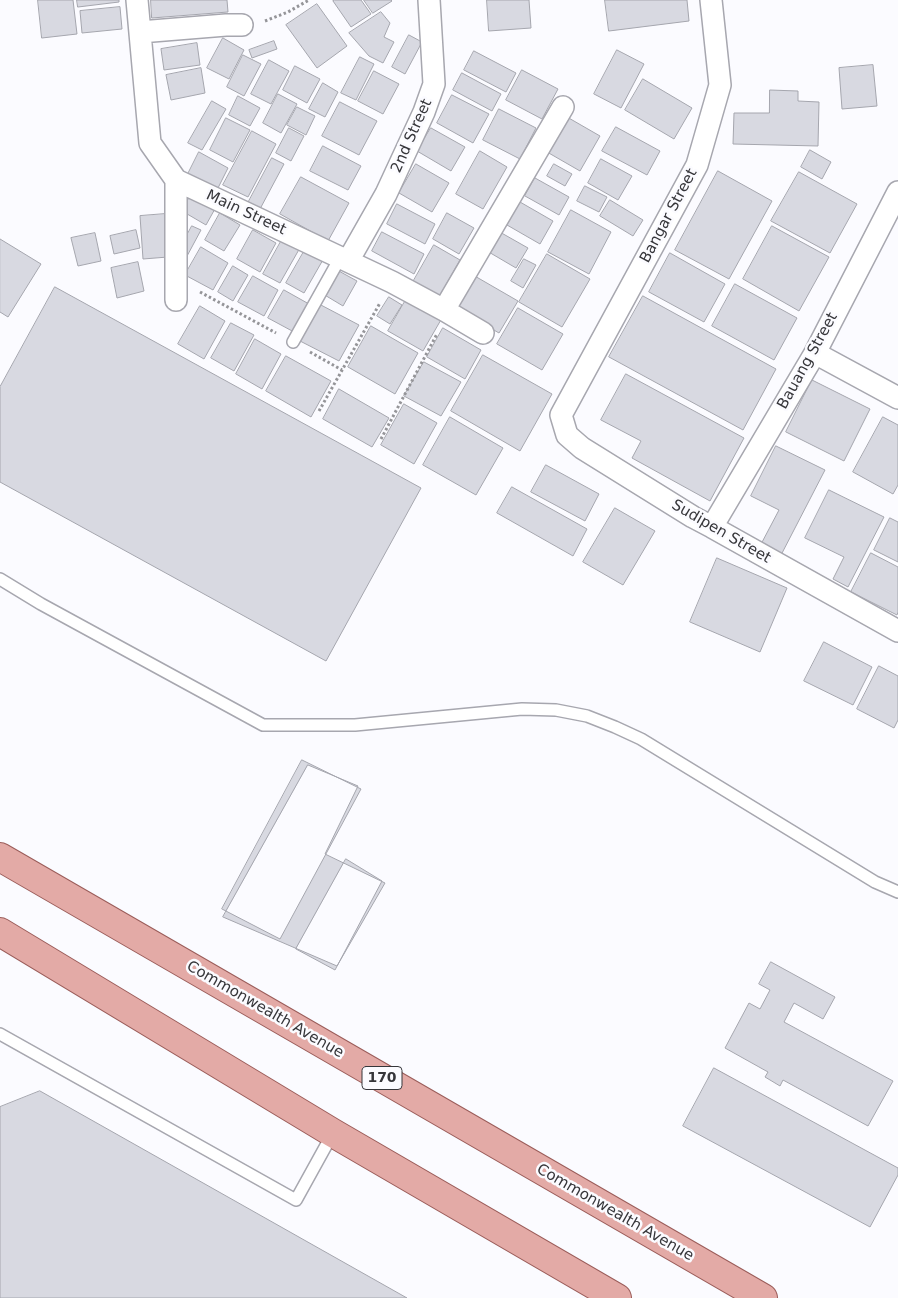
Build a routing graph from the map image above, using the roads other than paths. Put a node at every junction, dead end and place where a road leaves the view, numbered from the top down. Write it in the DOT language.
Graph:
graph roads {
  1 [pos="137,0"];
  2 [pos="429,0"];
  3 [pos="711,0"];
  4 [pos="242,25"];
  5 [pos="140,32"];
  6 [pos="563,107"];
  7 [pos="176,180"];
  8 [pos="898,192"];
  9 [pos="344,260"];
  10 [pos="176,290"];
  11 [pos="446,312"];
  12 [pos="483,334"];
  13 [pos="292,342"];
  14 [pos="815,353"];
  15 [pos="898,398"];
  16 [pos="562,415"];
  17 [pos="712,527"];
  18 [pos="0,580"];
  19 [pos="898,631"];
  20 [pos="0,857"];
  21 [pos="898,892"];
  22 [pos="0,932"];
  23 [pos="0,1034"];
  24 [pos="333,1133"];
  25 [pos="617,1298"];
  26 [pos="763,1298"];
  1 -- 5 [label="street, Main Street"];
  2 -- 9 [label="street, 2nd Street"];
  3 -- 16 [label="street, Bangar Street"];
  4 -- 5 [label="street"];
  5 -- 7 [label="street, Main Street"];
  6 -- 11 [label="street"];
  7 -- 9 [label="street, Main Street"];
  7 -- 10 [label="street"];
  8 -- 14 [label="street, Bauang Street"];
  9 -- 11 [label="street, Main Street"];
  9 -- 13 [label="lane"];
  11 -- 12 [label="street, Main Street"];
  14 -- 15 [label="street"];
  14 -- 17 [label="street, Bauang Street"];
  16 -- 17 [label="street, Sudipen Street"];
  17 -- 19 [label="street, Sudipen Street"];
  18 -- 21 [label="lane"];
  20 -- 26 [label="main road, Commonwealth Avenue / 170"];
  22 -- 24 [label="main road"];
  23 -- 24 [label="lane"];
  24 -- 25 [label="main road"];
}
